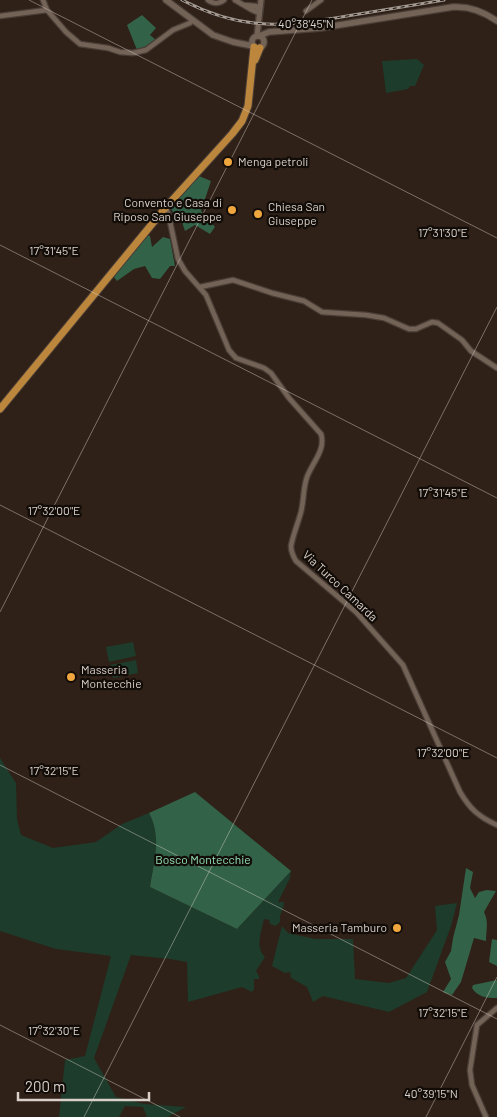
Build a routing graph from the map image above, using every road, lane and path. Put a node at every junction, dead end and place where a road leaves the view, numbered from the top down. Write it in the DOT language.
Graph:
graph roads {
  1 [pos="43,0"];
  2 [pos="166,0"];
  3 [pos="208,0"];
  4 [pos="224,0"];
  5 [pos="235,0"];
  6 [pos="255,0"];
  7 [pos="261,0"];
  8 [pos="321,0"];
  9 [pos="245,5"];
  10 [pos="47,10"];
  11 [pos="306,11"];
  12 [pos="259,13"];
  13 [pos="0,16"];
  14 [pos="192,20"];
  15 [pos="497,20"];
  16 [pos="280,32"];
  17 [pos="257,41"];
  18 [pos="166,208"];
  19 [pos="200,287"];
  20 [pos="497,368"];
  21 [pos="0,409"];
  22 [pos="497,825"];
  23 [pos="497,1008"];
  24 [pos="486,1117"];
  1 -- 10 [label="street"];
  2 -- 14 [label="main road"];
  3 -- 4 [label="street"];
  5 -- 9 [label="street"];
  6 -- 9 [label="street"];
  7 -- 12 [label="street"];
  8 -- 11 [label="street"];
  9 -- 12 [label="street"];
  10 -- 13 [label="street"];
  10 -- 14 [label="street"];
  12 -- 17 [label="street"];
  14 -- 17 [label="main road"];
  15 -- 16 [label="main road"];
  16 -- 17 [label="main road"];
  16 -- 17 [label="main road"];
  17 -- 18 [label="main road"];
  18 -- 19 [label="street, Via Turco Camarda"];
  18 -- 21 [label="main road"];
  19 -- 20 [label="street"];
  19 -- 22 [label="street, Via Turco Camarda"];
  23 -- 24 [label="street"];
}
